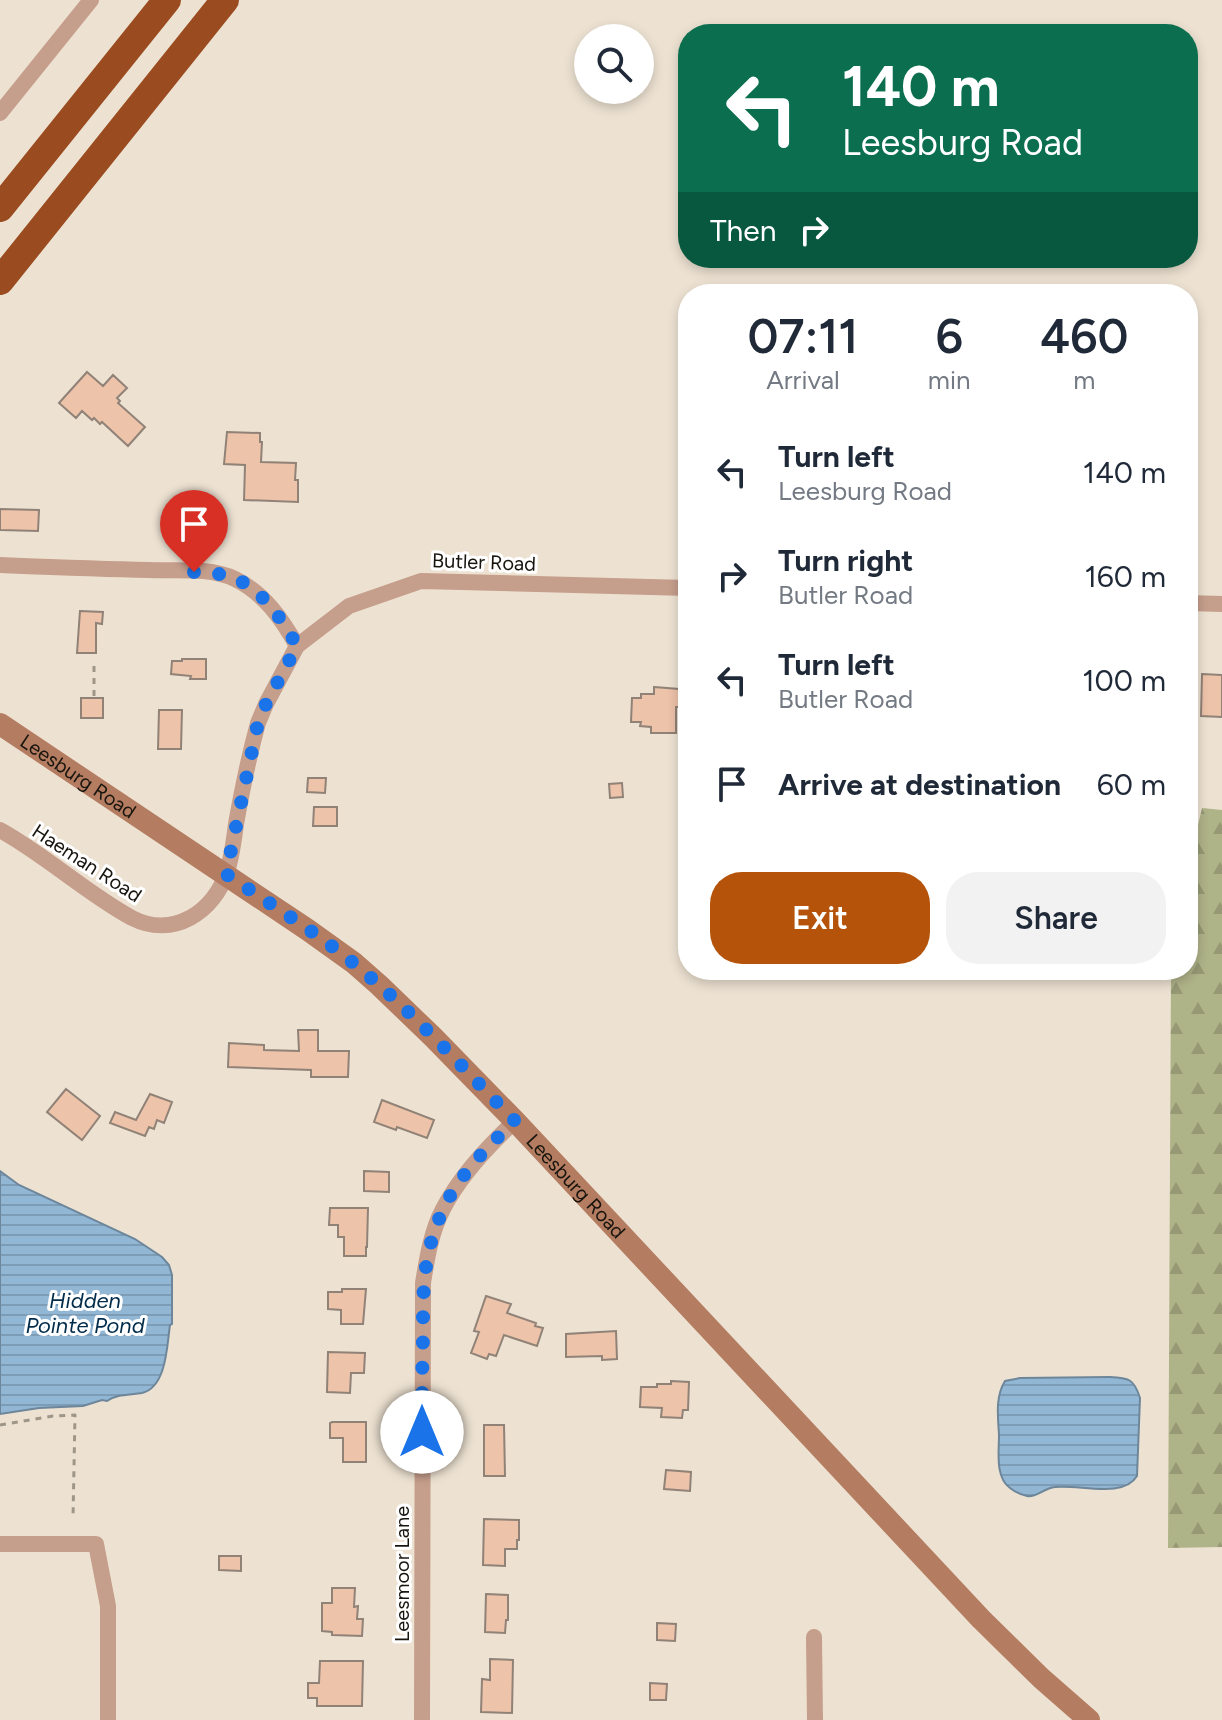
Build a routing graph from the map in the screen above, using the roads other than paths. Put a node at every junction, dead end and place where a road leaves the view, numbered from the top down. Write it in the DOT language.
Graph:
graph roads {
  1 [pos="91,0"];
  2 [pos="167,0"];
  3 [pos="225,0"];
  4 [pos="0,113"];
  5 [pos="0,208"];
  6 [pos="0,281"];
  7 [pos="0,565"];
  8 [pos="678,588"];
  9 [pos="1198,603"];
  10 [pos="1222,604"];
  11 [pos="297,646"];
  12 [pos="0,724"];
  13 [pos="0,830"];
  14 [pos="226,874"];
  15 [pos="515,1121"];
  16 [pos="0,1544"];
  17 [pos="814,1637"];
  18 [pos="108,1720"];
  19 [pos="422,1720"];
  20 [pos="815,1720"];
  21 [pos="1089,1720"];
  1 -- 4 [label="street"];
  2 -- 5 [label="highway"];
  3 -- 6 [label="highway"];
  7 -- 11 [label="street"];
  8 -- 11 [label="street, Butler Road"];
  9 -- 10 [label="street"];
  11 -- 14 [label="street, Butler Road"];
  12 -- 14 [label="main road, Leesburg Road"];
  13 -- 14 [label="street, Haeman Road"];
  14 -- 15 [label="main road, Leesburg Road"];
  15 -- 19 [label="street, Leesmoor Lane"];
  15 -- 21 [label="main road, Leesburg Road"];
  16 -- 18 [label="street"];
  17 -- 20 [label="street"];
}
